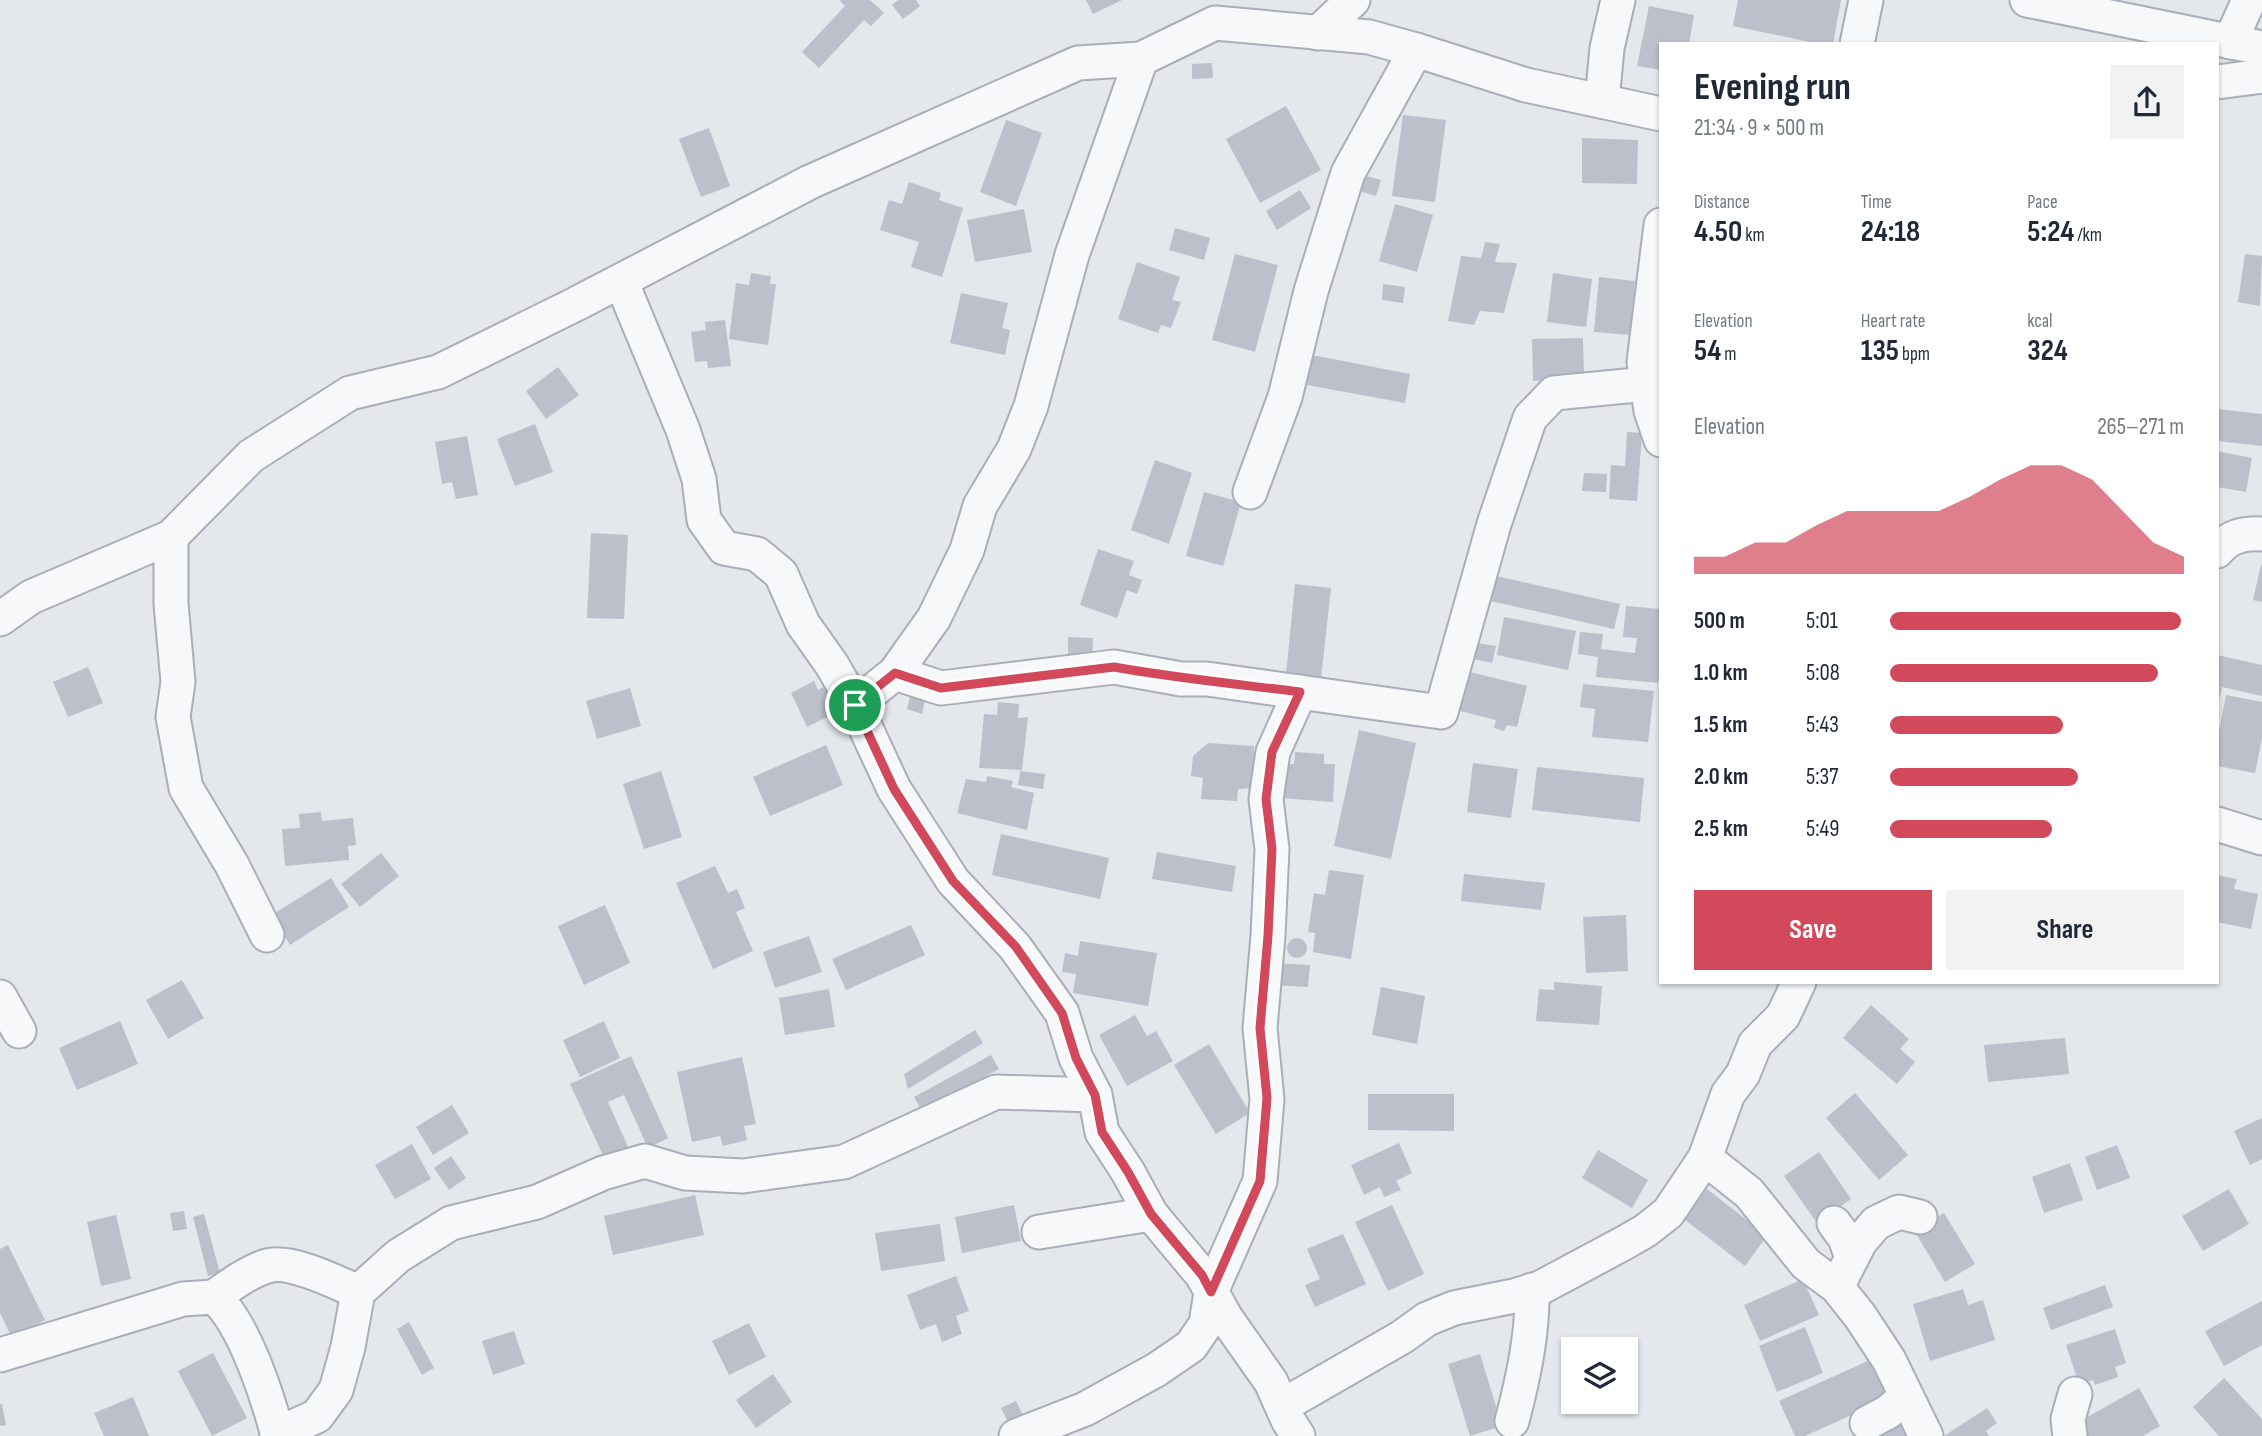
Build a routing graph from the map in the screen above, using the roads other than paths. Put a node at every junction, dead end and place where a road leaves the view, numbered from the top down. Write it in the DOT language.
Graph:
graph roads {
  1 [pos="1353,0"];
  2 [pos="1618,0"];
  3 [pos="1866,0"];
  4 [pos="2027,0"];
  5 [pos="2249,0"];
  6 [pos="1318,33"];
  7 [pos="2230,41"];
  8 [pos="1857,42"];
  9 [pos="2262,48"];
  10 [pos="1416,50"];
  11 [pos="1141,59"];
  12 [pos="2262,76"];
  13 [pos="2219,82"];
  14 [pos="1602,101"];
  15 [pos="1659,114"];
  16 [pos="1659,241"];
  17 [pos="621,281"];
  18 [pos="1647,384"];
  19 [pos="1659,433"];
  20 [pos="1250,492"];
  21 [pos="2262,534"];
  22 [pos="171,537"];
  23 [pos="2219,548"];
  24 [pos="0,620"];
  25 [pos="895,673"];
  26 [pos="1300,692"];
  27 [pos="855,705"];
  28 [pos="2219,825"];
  29 [pos="2262,838"];
  30 [pos="267,935"];
  31 [pos="1798,984"];
  32 [pos="0,997"];
  33 [pos="19,1031"];
  34 [pos="1095,1095"];
  35 [pos="1705,1158"];
  36 [pos="1151,1214"];
  37 [pos="1920,1217"];
  38 [pos="1834,1223"];
  39 [pos="1039,1232"];
  40 [pos="1852,1258"];
  41 [pos="1837,1287"];
  42 [pos="1532,1290"];
  43 [pos="358,1292"];
  44 [pos="1211,1292"];
  45 [pos="214,1297"];
  46 [pos="0,1355"];
  47 [pos="2075,1395"];
  48 [pos="1905,1397"];
  49 [pos="1282,1406"];
  50 [pos="1512,1421"];
  51 [pos="1867,1423"];
  52 [pos="278,1435"];
  53 [pos="1016,1436"];
  54 [pos="1298,1436"];
  55 [pos="1926,1436"];
  56 [pos="2070,1436"];
  1 -- 6 [label="street"];
  2 -- 14 [label="street"];
  3 -- 8 [label="street"];
  4 -- 7 [label="street"];
  5 -- 7 [label="street"];
  6 -- 10 [label="street"];
  6 -- 11 [label="street"];
  7 -- 9 [label="street"];
  10 -- 14 [label="street"];
  10 -- 20 [label="street"];
  11 -- 17 [label="street"];
  11 -- 25 [label="street"];
  12 -- 13 [label="street"];
  14 -- 15 [label="street"];
  16 -- 18 [label="street"];
  17 -- 22 [label="street"];
  17 -- 27 [label="street"];
  18 -- 19 [label="street"];
  18 -- 26 [label="street"];
  21 -- 23 [label="street"];
  22 -- 24 [label="street"];
  22 -- 30 [label="street"];
  25 -- 26 [label="street"];
  25 -- 27 [label="street"];
  26 -- 44 [label="street"];
  27 -- 34 [label="street"];
  28 -- 29 [label="street"];
  31 -- 35 [label="street"];
  32 -- 33 [label="street"];
  34 -- 36 [label="street"];
  34 -- 43 [label="street"];
  35 -- 41 [label="street"];
  35 -- 42 [label="street"];
  36 -- 39 [label="street"];
  36 -- 44 [label="street"];
  37 -- 40 [label="street"];
  38 -- 40 [label="street"];
  40 -- 41 [label="street"];
  41 -- 48 [label="street"];
  42 -- 49 [label="street"];
  42 -- 50 [label="street"];
  43 -- 45 [label="street"];
  43 -- 52 [label="street"];
  44 -- 49 [label="street"];
  44 -- 53 [label="street"];
  45 -- 46 [label="street"];
  45 -- 52 [label="street"];
  47 -- 56 [label="street"];
  48 -- 51 [label="street"];
  48 -- 55 [label="street"];
  49 -- 54 [label="street"];
}
